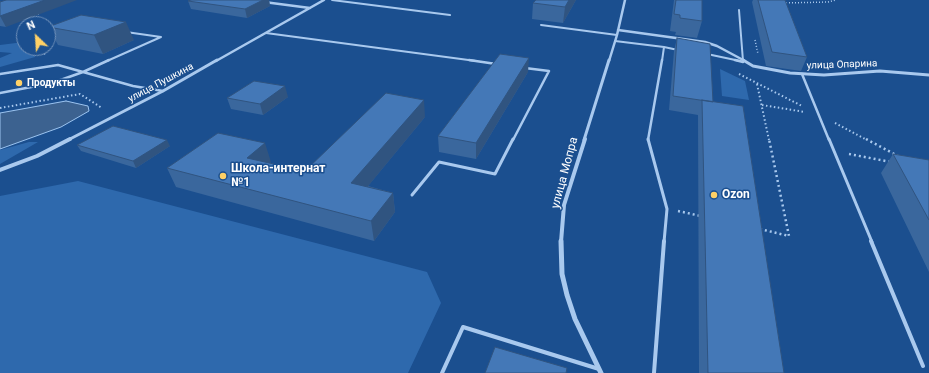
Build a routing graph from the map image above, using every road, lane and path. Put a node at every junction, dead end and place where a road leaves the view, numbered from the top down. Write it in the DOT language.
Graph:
graph roads {
  1 [pos="324,0"];
  2 [pos="332,0"];
  3 [pos="625,0"];
  4 [pos="836,0"];
  5 [pos="263,2"];
  6 [pos="779,3"];
  7 [pos="310,8"];
  8 [pos="37,9"];
  9 [pos="739,10"];
  10 [pos="450,15"];
  11 [pos="38,16"];
  12 [pos="540,25"];
  13 [pos="123,31"];
  14 [pos="617,32"];
  15 [pos="266,33"];
  16 [pos="615,41"];
  17 [pos="664,47"];
  18 [pos="679,50"];
  19 [pos="700,53"];
  20 [pos="743,62"];
  21 [pos="502,65"];
  22 [pos="753,66"];
  23 [pos="518,67"];
  24 [pos="83,72"];
  25 [pos="0,74"];
  26 [pos="802,74"];
  27 [pos="929,75"];
  28 [pos="163,92"];
  29 [pos="0,93"];
  30 [pos="762,105"];
  31 [pos="0,108"];
  32 [pos="108,111"];
  33 [pos="818,114"];
  34 [pos="833,152"];
  35 [pos="905,159"];
  36 [pos="898,163"];
  37 [pos="0,170"];
  38 [pos="412,195"];
  39 [pos="667,209"];
  40 [pos="705,217"];
  41 [pos="759,229"];
  42 [pos="923,366"];
  43 [pos="600,371"];
  44 [pos="442,373"];
  45 [pos="654,373"];
  1 -- 7 [label="street, улица Пушкина"];
  2 -- 10 [label="lane"];
  3 -- 14 [label="street, улица Мопра"];
  4 -- 6 [label="path"];
  5 -- 7 [label="street"];
  7 -- 15 [label="street, улица Пушкина"];
  8 -- 11 [label="path"];
  9 -- 20 [label="lane"];
  12 -- 14 [label="lane"];
  13 -- 24 [label="lane"];
  14 -- 16 [label="street, улица Мопра"];
  14 -- 20 [label="street, улица Опарина"];
  15 -- 21 [label="lane"];
  15 -- 28 [label="street, улица Пушкина"];
  16 -- 17 [label="lane"];
  16 -- 43 [label="street, улица Мопра"];
  17 -- 18 [label="lane"];
  17 -- 39 [label="lane"];
  19 -- 20 [label="lane"];
  20 -- 22 [label="street, улица Опарина"];
  22 -- 26 [label="street, улица Опарина"];
  22 -- 30 [label="path"];
  23 -- 38 [label="lane"];
  24 -- 25 [label="lane"];
  24 -- 28 [label="lane"];
  24 -- 29 [label="lane"];
  26 -- 27 [label="street, улица Опарина"];
  26 -- 33 [label="lane"];
  28 -- 37 [label="street, улица Пушкина"];
  30 -- 33 [label="path"];
  30 -- 41 [label="path"];
  31 -- 32 [label="path"];
  33 -- 34 [label="lane"];
  33 -- 35 [label="path"];
  34 -- 36 [label="path"];
  34 -- 42 [label="lane"];
  39 -- 40 [label="path"];
  39 -- 45 [label="lane"];
  43 -- 44 [label="lane"];
}
